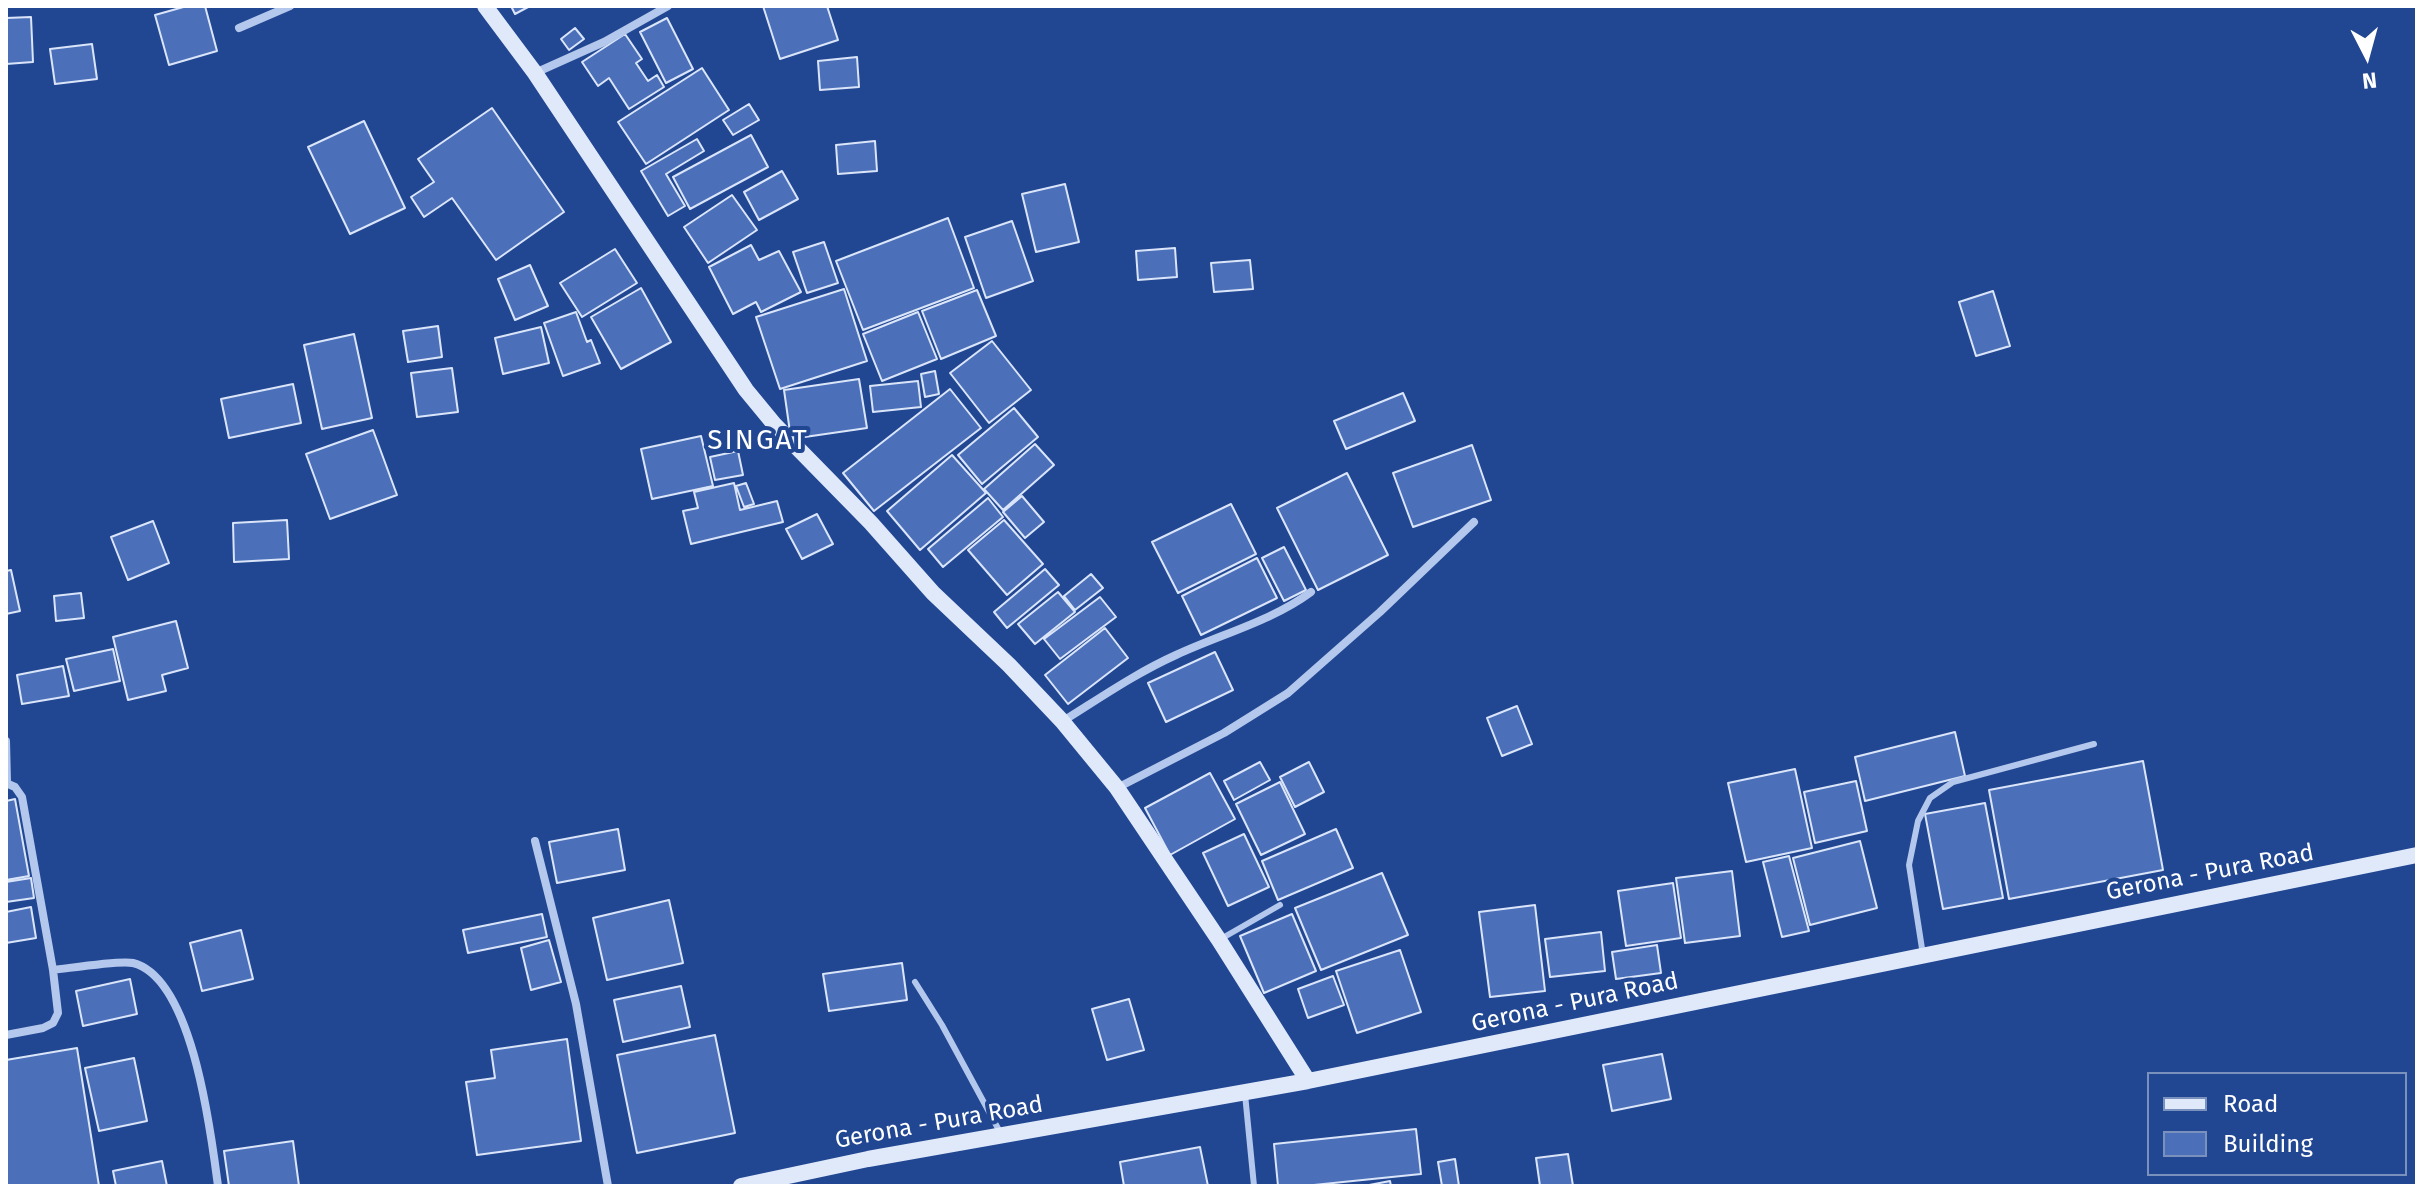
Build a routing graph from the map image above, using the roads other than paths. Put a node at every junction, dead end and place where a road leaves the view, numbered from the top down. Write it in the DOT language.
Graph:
graph roads {
  1 [pos="290,6"];
  2 [pos="485,6"];
  3 [pos="668,6"];
  4 [pos="239,28"];
  5 [pos="535,73"];
  6 [pos="1474,522"];
  7 [pos="1311,592"];
  8 [pos="1062,721"];
  9 [pos="6,741"];
  10 [pos="2094,744"];
  11 [pos="7,782"];
  12 [pos="1117,788"];
  13 [pos="535,841"];
  14 [pos="2417,855"];
  15 [pos="1280,905"];
  16 [pos="1219,940"];
  17 [pos="1923,955"];
  18 [pos="53,970"];
  19 [pos="915,982"];
  20 [pos="6,1035"];
  21 [pos="1308,1081"];
  22 [pos="1244,1093"];
  23 [pos="1003,1137"];
  24 [pos="218,1186"];
  25 [pos="608,1186"];
  26 [pos="741,1186"];
  27 [pos="1254,1186"];
  1 -- 4 [label="street"];
  2 -- 5 [label="main road"];
  3 -- 5 [label="street"];
  5 -- 8 [label="main road"];
  6 -- 12 [label="street"];
  7 -- 8 [label="street"];
  8 -- 12 [label="main road"];
  9 -- 11 [label="street"];
  10 -- 17 [label="lane"];
  11 -- 18 [label="street"];
  12 -- 16 [label="main road"];
  13 -- 25 [label="street"];
  14 -- 17 [label="main road, Gerona - Pura Road"];
  15 -- 16 [label="lane"];
  16 -- 21 [label="main road"];
  17 -- 21 [label="main road, Gerona - Pura Road"];
  18 -- 20 [label="street"];
  18 -- 24 [label="street"];
  19 -- 23 [label="lane"];
  21 -- 22 [label="main road, Gerona - Pura Road"];
  22 -- 23 [label="main road, Gerona - Pura Road"];
  22 -- 27 [label="lane"];
  23 -- 26 [label="main road, Gerona - Pura Road"];
}
